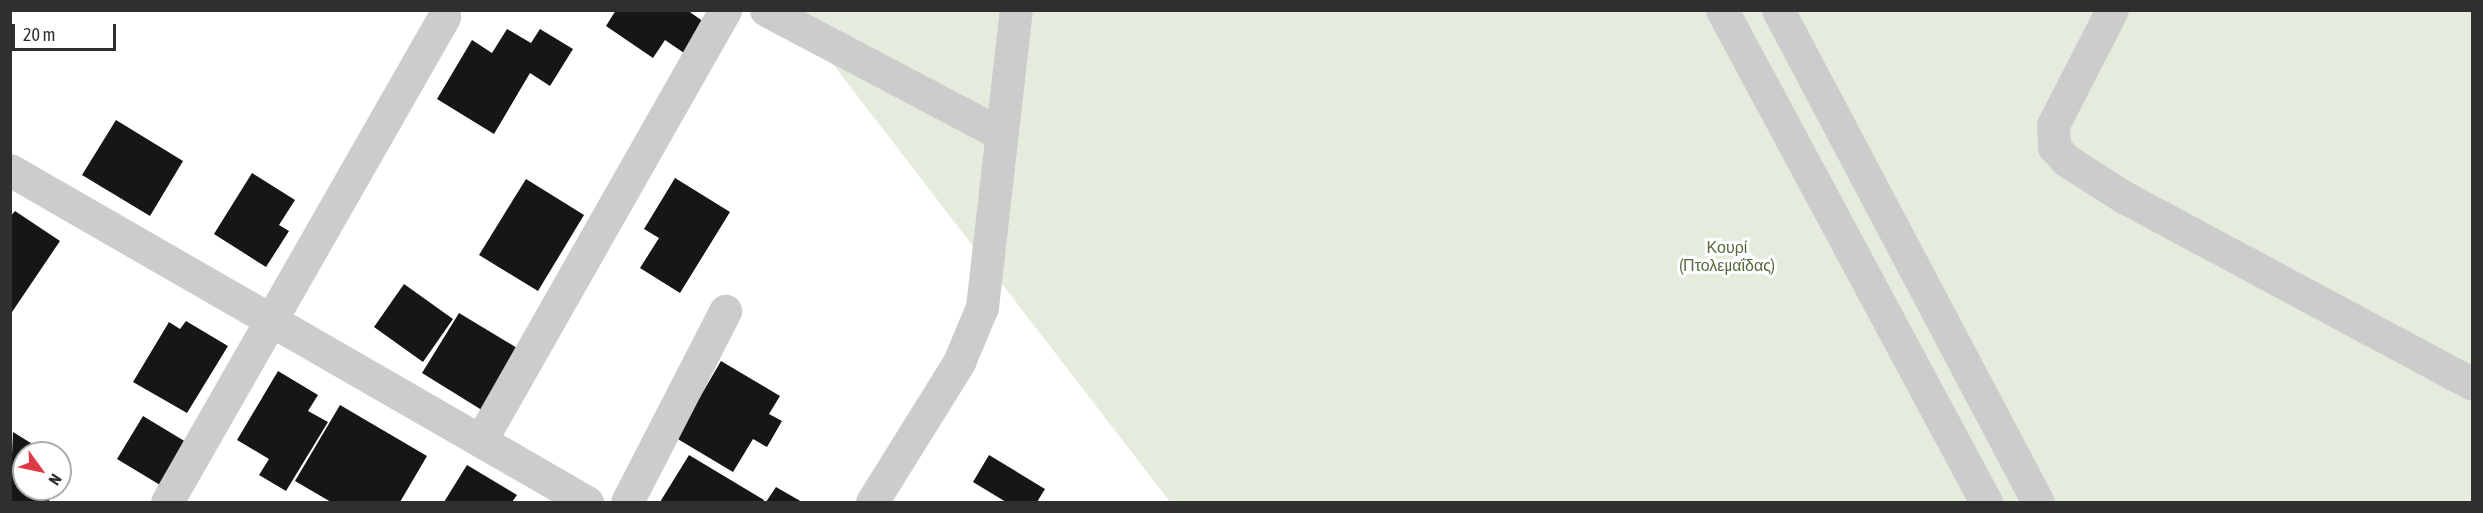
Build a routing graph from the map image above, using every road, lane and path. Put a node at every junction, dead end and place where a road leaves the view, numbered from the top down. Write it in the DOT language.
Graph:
graph roads {
  1 [pos="725,10"];
  2 [pos="766,10"];
  3 [pos="1016,10"];
  4 [pos="1722,10"];
  5 [pos="1778,10"];
  6 [pos="2112,10"];
  7 [pos="444,17"];
  8 [pos="1001,134"];
  9 [pos="10,170"];
  10 [pos="725,311"];
  11 [pos="271,320"];
  12 [pos="2472,384"];
  13 [pos="481,440"];
  14 [pos="167,502"];
  15 [pos="587,502"];
  16 [pos="627,502"];
  17 [pos="872,502"];
  18 [pos="1986,502"];
  19 [pos="2038,502"];
  1 -- 13 [label="street"];
  2 -- 8 [label="street"];
  3 -- 8 [label="street"];
  4 -- 18 [label="street"];
  5 -- 19 [label="street"];
  6 -- 12 [label="street"];
  7 -- 11 [label="street"];
  8 -- 17 [label="street"];
  9 -- 11 [label="street"];
  10 -- 16 [label="street"];
  11 -- 13 [label="street"];
  11 -- 14 [label="street"];
  13 -- 15 [label="street"];
}
